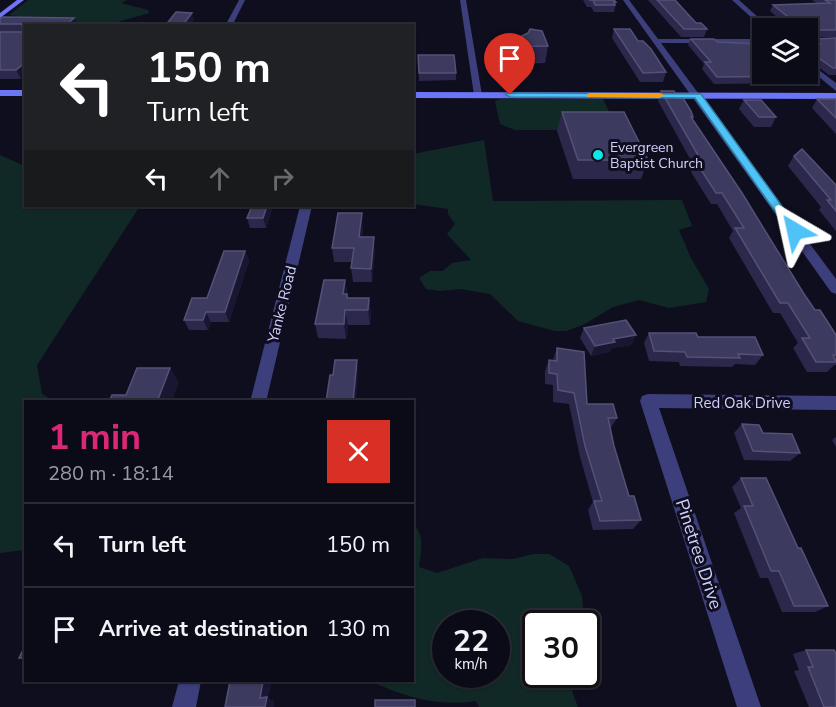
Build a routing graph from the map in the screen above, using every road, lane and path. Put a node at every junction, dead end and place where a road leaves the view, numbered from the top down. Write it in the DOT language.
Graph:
graph roads {
  1 [pos="21,0"];
  2 [pos="242,0"];
  3 [pos="463,0"];
  4 [pos="626,0"];
  5 [pos="735,0"];
  6 [pos="0,16"];
  7 [pos="756,18"];
  8 [pos="229,24"];
  9 [pos="657,41"];
  10 [pos="752,41"];
  11 [pos="818,41"];
  12 [pos="836,41"];
  13 [pos="818,72"];
  14 [pos="836,88"];
  15 [pos="0,93"];
  16 [pos="24,93"];
  17 [pos="414,95"];
  18 [pos="478,95"];
  19 [pos="698,96"];
  20 [pos="836,96"];
  21 [pos="306,207"];
  22 [pos="836,289"];
  23 [pos="258,400"];
  24 [pos="648,401"];
  25 [pos="836,403"];
  26 [pos="190,682"];
  27 [pos="184,707"];
  28 [pos="749,707"];
  1 -- 6 [label="street"];
  2 -- 8 [label="street"];
  3 -- 18 [label="street"];
  4 -- 9 [label="street"];
  5 -- 7 [label="street"];
  9 -- 10 [label="street"];
  9 -- 19 [label="street"];
  11 -- 12 [label="street"];
  13 -- 14 [label="street"];
  15 -- 16 [label="street"];
  17 -- 18 [label="street"];
  18 -- 19 [label="street"];
  19 -- 20 [label="street"];
  19 -- 22 [label="street"];
  21 -- 23 [label="street, Yanke Road"];
  24 -- 25 [label="street, Red Oak Drive"];
  24 -- 28 [label="street, Pinetree Drive"];
  26 -- 27 [label="street"];
}
